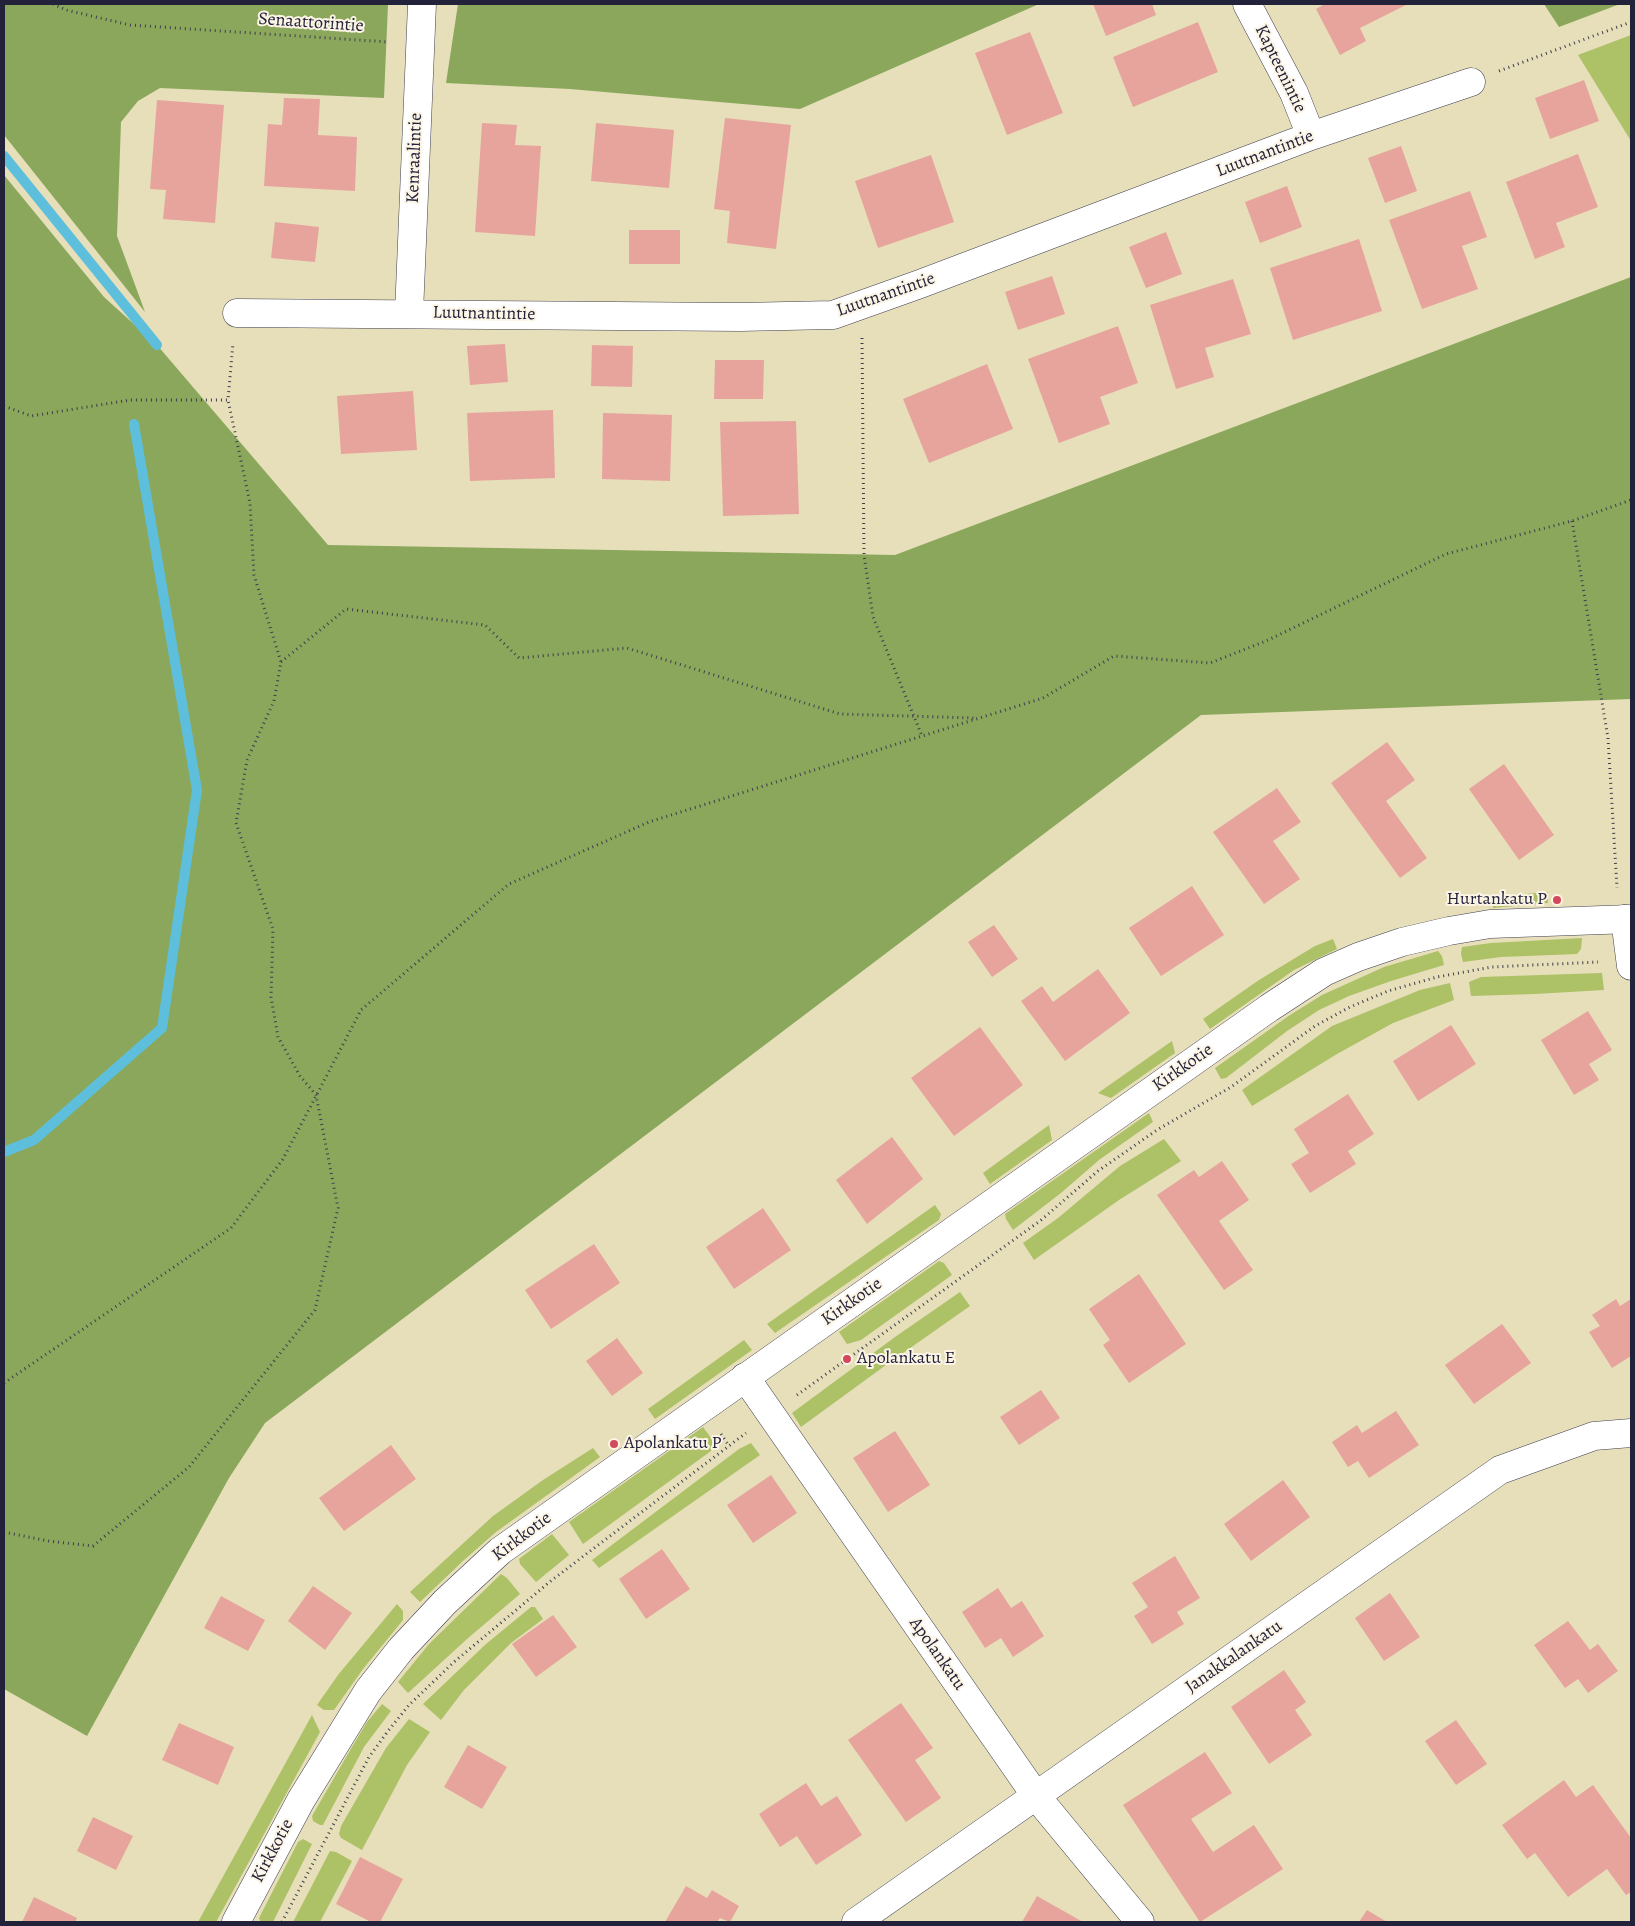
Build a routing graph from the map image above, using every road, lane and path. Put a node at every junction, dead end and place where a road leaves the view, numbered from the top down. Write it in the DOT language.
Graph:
graph roads {
  1 [pos="53,4"];
  2 [pos="422,4"];
  3 [pos="1248,4"];
  4 [pos="1631,22"];
  5 [pos="420,44"];
  6 [pos="1471,82"];
  7 [pos="1311,136"];
  8 [pos="862,304"];
  9 [pos="237,313"];
  10 [pos="408,313"];
  11 [pos="228,400"];
  12 [pos="4,406"];
  13 [pos="1631,500"];
  14 [pos="1572,521"];
  15 [pos="281,662"];
  16 [pos="914,716"];
  17 [pos="977,718"];
  18 [pos="922,736"];
  19 [pos="1625,911"];
  20 [pos="1593,920"];
  21 [pos="1592,962"];
  22 [pos="1631,964"];
  23 [pos="316,1095"];
  24 [pos="745,1377"];
  25 [pos="4,1383"];
  26 [pos="770,1415"];
  27 [pos="1631,1433"];
  28 [pos="4,1532"];
  29 [pos="1036,1796"];
  30 [pos="236,1922"];
  31 [pos="282,1922"];
  32 [pos="856,1922"];
  33 [pos="1140,1922"];
  1 -- 5 [label="path, Senaattorintie"];
  2 -- 5 [label="street, Kenraalintie"];
  3 -- 7 [label="street, Kapteenintie"];
  4 -- 6 [label="path"];
  5 -- 10 [label="street, Kenraalintie"];
  6 -- 7 [label="street, Luutnantintie"];
  7 -- 8 [label="street, Luutnantintie"];
  8 -- 10 [label="street, Luutnantintie"];
  8 -- 16 [label="path"];
  9 -- 10 [label="street, Luutnantintie"];
  9 -- 11 [label="path"];
  11 -- 12 [label="path"];
  11 -- 15 [label="path"];
  13 -- 14 [label="path"];
  14 -- 17 [label="path"];
  14 -- 19 [label="path"];
  15 -- 16 [label="path"];
  15 -- 23 [label="path"];
  16 -- 17 [label="path"];
  16 -- 18 [label="path"];
  17 -- 18 [label="path"];
  18 -- 23 [label="path"];
  19 -- 20 [label="street, Kirkkotie"];
  19 -- 22 [label="street"];
  20 -- 21 [label="path"];
  20 -- 24 [label="street, Kirkkotie"];
  21 -- 22 [label="path"];
  21 -- 26 [label="path"];
  23 -- 25 [label="path"];
  23 -- 28 [label="path"];
  24 -- 26 [label="street, Apolankatu"];
  24 -- 30 [label="street, Kirkkotie"];
  26 -- 29 [label="street, Apolankatu"];
  26 -- 31 [label="path"];
  27 -- 29 [label="street, Janakkalankatu"];
  29 -- 32 [label="street, Janakkalankatu"];
  29 -- 33 [label="street, Apolankatu"];
}
